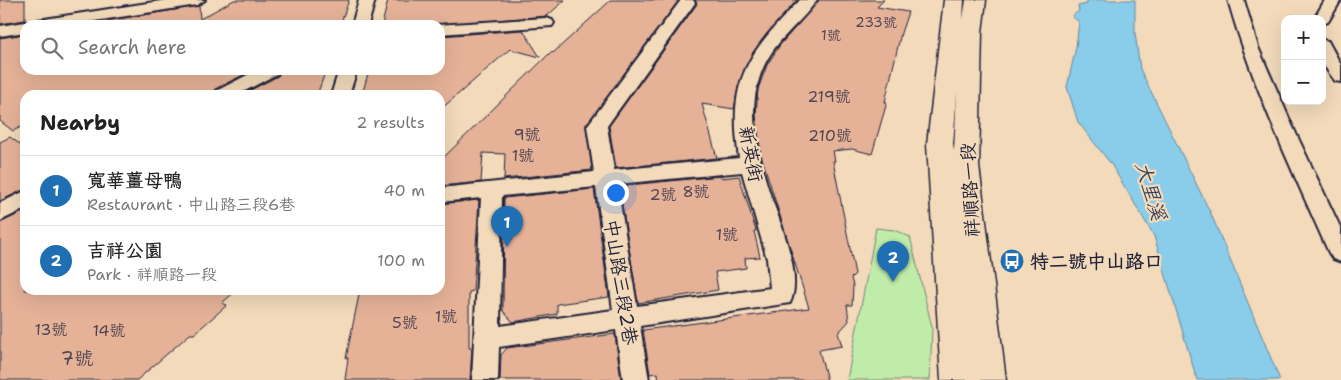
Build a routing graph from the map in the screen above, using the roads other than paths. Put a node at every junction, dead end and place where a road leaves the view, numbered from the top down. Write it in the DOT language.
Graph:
graph roads {
  1 [pos="197,0"];
  2 [pos="367,0"];
  3 [pos="809,0"];
  4 [pos="954,0"];
  5 [pos="976,0"];
  6 [pos="1236,0"];
  7 [pos="687,3"];
  8 [pos="70,20"];
  9 [pos="361,20"];
  10 [pos="546,23"];
  11 [pos="20,28"];
  12 [pos="445,29"];
  13 [pos="0,31"];
  14 [pos="1326,51"];
  15 [pos="1338,68"];
  16 [pos="261,75"];
  17 [pos="346,75"];
  18 [pos="233,90"];
  19 [pos="342,90"];
  20 [pos="750,164"];
  21 [pos="596,181"];
  22 [pos="492,190"];
  23 [pos="445,195"];
  24 [pos="20,202"];
  25 [pos="0,213"];
  26 [pos="1341,253"];
  27 [pos="625,317"];
  28 [pos="488,338"];
  29 [pos="485,380"];
  30 [pos="636,380"];
  31 [pos="958,380"];
  32 [pos="989,380"];
  1 -- 8 [label="street"];
  2 -- 9 [label="street"];
  3 -- 20 [label="street, 新英街"];
  4 -- 31 [label="street, 祥順路一段"];
  5 -- 32 [label="street, 祥順路一段"];
  6 -- 26 [label="street"];
  7 -- 21 [label="street, 中山路三段2巷"];
  10 -- 12 [label="street"];
  11 -- 13 [label="street"];
  14 -- 15 [label="street"];
  16 -- 18 [label="street"];
  17 -- 19 [label="street"];
  20 -- 21 [label="street"];
  20 -- 27 [label="street, 新英街"];
  21 -- 22 [label="street"];
  21 -- 27 [label="street, 中山路三段2巷"];
  22 -- 23 [label="street"];
  22 -- 28 [label="street"];
  24 -- 25 [label="street"];
  27 -- 28 [label="street"];
  27 -- 30 [label="street, 中山路三段2巷"];
  28 -- 29 [label="street"];
}
